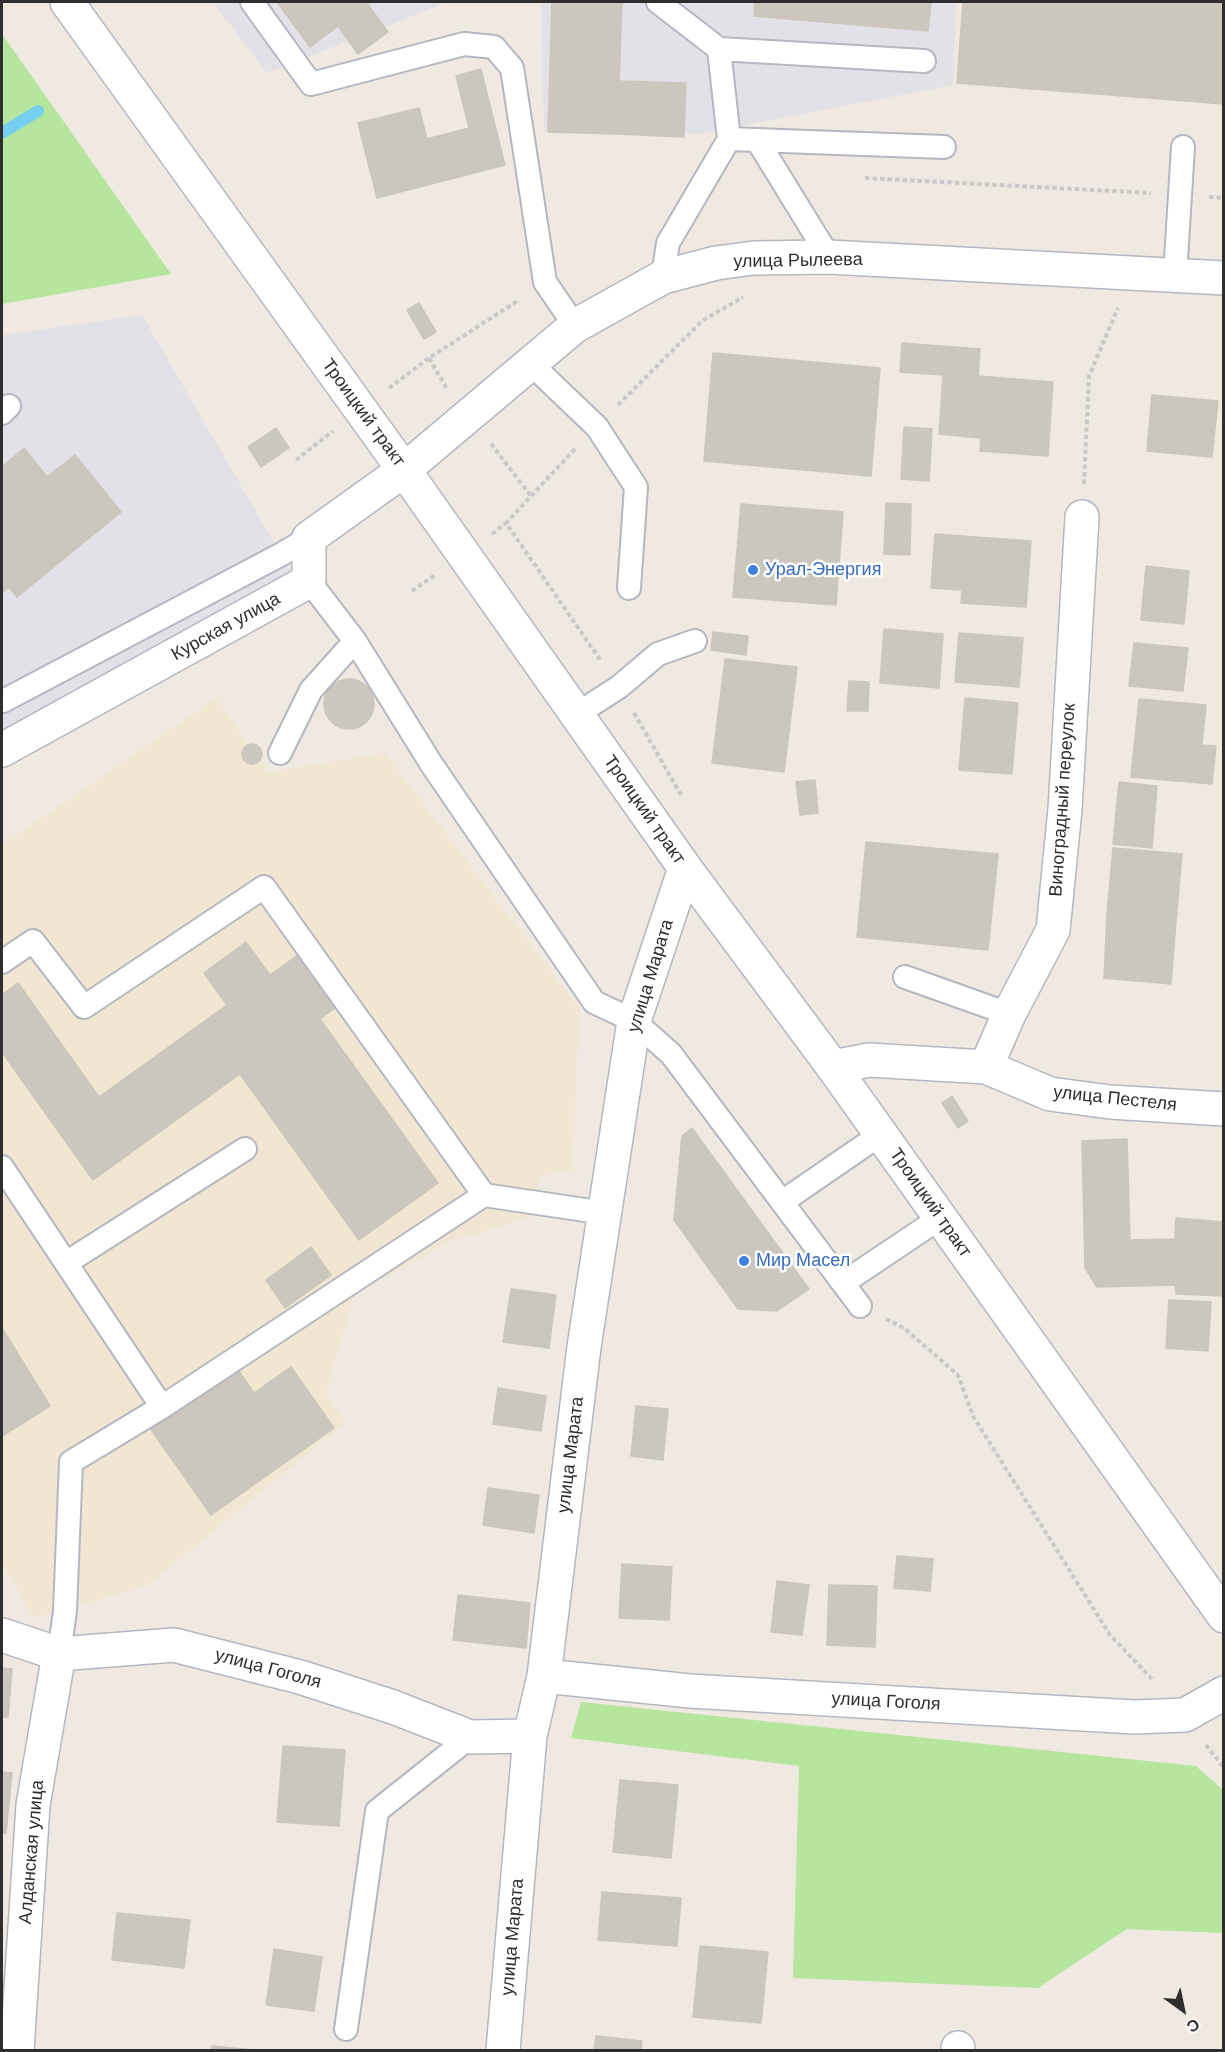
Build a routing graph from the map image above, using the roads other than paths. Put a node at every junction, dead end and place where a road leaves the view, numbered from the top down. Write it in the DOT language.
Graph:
graph roads {
  1 [pos="67,2"];
  2 [pos="252,2"];
  3 [pos="658,2"];
  4 [pos="719,49"];
  5 [pos="924,61"];
  6 [pos="729,139"];
  7 [pos="757,140"];
  8 [pos="944,147"];
  9 [pos="1183,147"];
  10 [pos="829,257"];
  11 [pos="1175,275"];
  12 [pos="663,277"];
  13 [pos="1224,278"];
  14 [pos="574,326"];
  15 [pos="530,363"];
  16 [pos="405,470"];
  17 [pos="1082,517"];
  18 [pos="309,538"];
  19 [pos="309,581"];
  20 [pos="629,588"];
  21 [pos="355,641"];
  22 [pos="695,641"];
  23 [pos="2,700"];
  24 [pos="576,714"];
  25 [pos="2,750"];
  26 [pos="280,753"];
  27 [pos="685,868"];
  28 [pos="2,962"];
  29 [pos="905,977"];
  30 [pos="1009,1014"];
  31 [pos="634,1021"];
  32 [pos="833,1067"];
  33 [pos="986,1067"];
  34 [pos="1224,1109"];
  35 [pos="881,1134"];
  36 [pos="245,1149"];
  37 [pos="2,1167"];
  38 [pos="484,1196"];
  39 [pos="782,1202"];
  40 [pos="605,1213"];
  41 [pos="940,1218"];
  42 [pos="66,1263"];
  43 [pos="843,1283"];
  44 [pos="860,1306"];
  45 [pos="162,1407"];
  46 [pos="1224,1616"];
  47 [pos="2,1635"];
  48 [pos="59,1654"];
  49 [pos="544,1676"];
  50 [pos="1224,1693"];
  51 [pos="530,1736"];
  52 [pos="470,1737"];
  53 [pos="346,2029"];
  54 [pos="17,2050"];
  55 [pos="503,2050"];
  1 -- 16 [label="street, Троицкий тракт"];
  2 -- 14 [label="lane"];
  3 -- 4 [label="lane"];
  4 -- 5 [label="lane"];
  4 -- 6 [label="lane"];
  6 -- 7 [label="lane"];
  6 -- 12 [label="lane"];
  7 -- 8 [label="lane"];
  7 -- 10 [label="lane"];
  9 -- 11 [label="lane"];
  10 -- 11 [label="street, улица Рылеева"];
  10 -- 12 [label="street, улица Рылеева"];
  11 -- 13 [label="street, улица Рылеева"];
  12 -- 14 [label="street, улица Рылеева"];
  14 -- 15 [label="street, улица Рылеева"];
  15 -- 16 [label="street, улица Рылеева"];
  15 -- 20 [label="lane"];
  16 -- 18 [label="street"];
  16 -- 24 [label="street, Троицкий тракт"];
  17 -- 30 [label="street, Виноградный переулок"];
  18 -- 19 [label="street"];
  18 -- 23 [label="lane"];
  19 -- 21 [label="lane"];
  19 -- 25 [label="street, Курская улица"];
  21 -- 26 [label="lane"];
  21 -- 31 [label="lane"];
  22 -- 24 [label="lane"];
  24 -- 27 [label="street, Троицкий тракт"];
  27 -- 31 [label="street, улица Марата"];
  27 -- 32 [label="street, Троицкий тракт"];
  28 -- 38 [label="lane"];
  29 -- 30 [label="lane"];
  30 -- 33 [label="street, Виноградный переулок"];
  31 -- 39 [label="lane"];
  31 -- 40 [label="street, улица Марата"];
  32 -- 33 [label="street, улица Пестеля"];
  32 -- 35 [label="street, Троицкий тракт"];
  33 -- 34 [label="street, улица Пестеля"];
  35 -- 39 [label="lane"];
  35 -- 41 [label="street, Троицкий тракт"];
  36 -- 42 [label="lane"];
  37 -- 42 [label="lane"];
  38 -- 40 [label="lane"];
  38 -- 45 [label="lane"];
  39 -- 43 [label="lane"];
  40 -- 49 [label="street, улица Марата"];
  41 -- 43 [label="lane"];
  41 -- 46 [label="street, Троицкий тракт"];
  42 -- 45 [label="lane"];
  43 -- 44 [label="lane"];
  45 -- 48 [label="lane"];
  47 -- 48 [label="street, улица Гоголя"];
  48 -- 52 [label="street, улица Гоголя"];
  48 -- 54 [label="street, Алданская улица"];
  49 -- 50 [label="street, улица Гоголя"];
  49 -- 51 [label="street, улица Марата"];
  51 -- 52 [label="street, улица Гоголя"];
  51 -- 55 [label="street, улица Марата"];
  52 -- 53 [label="lane"];
}
